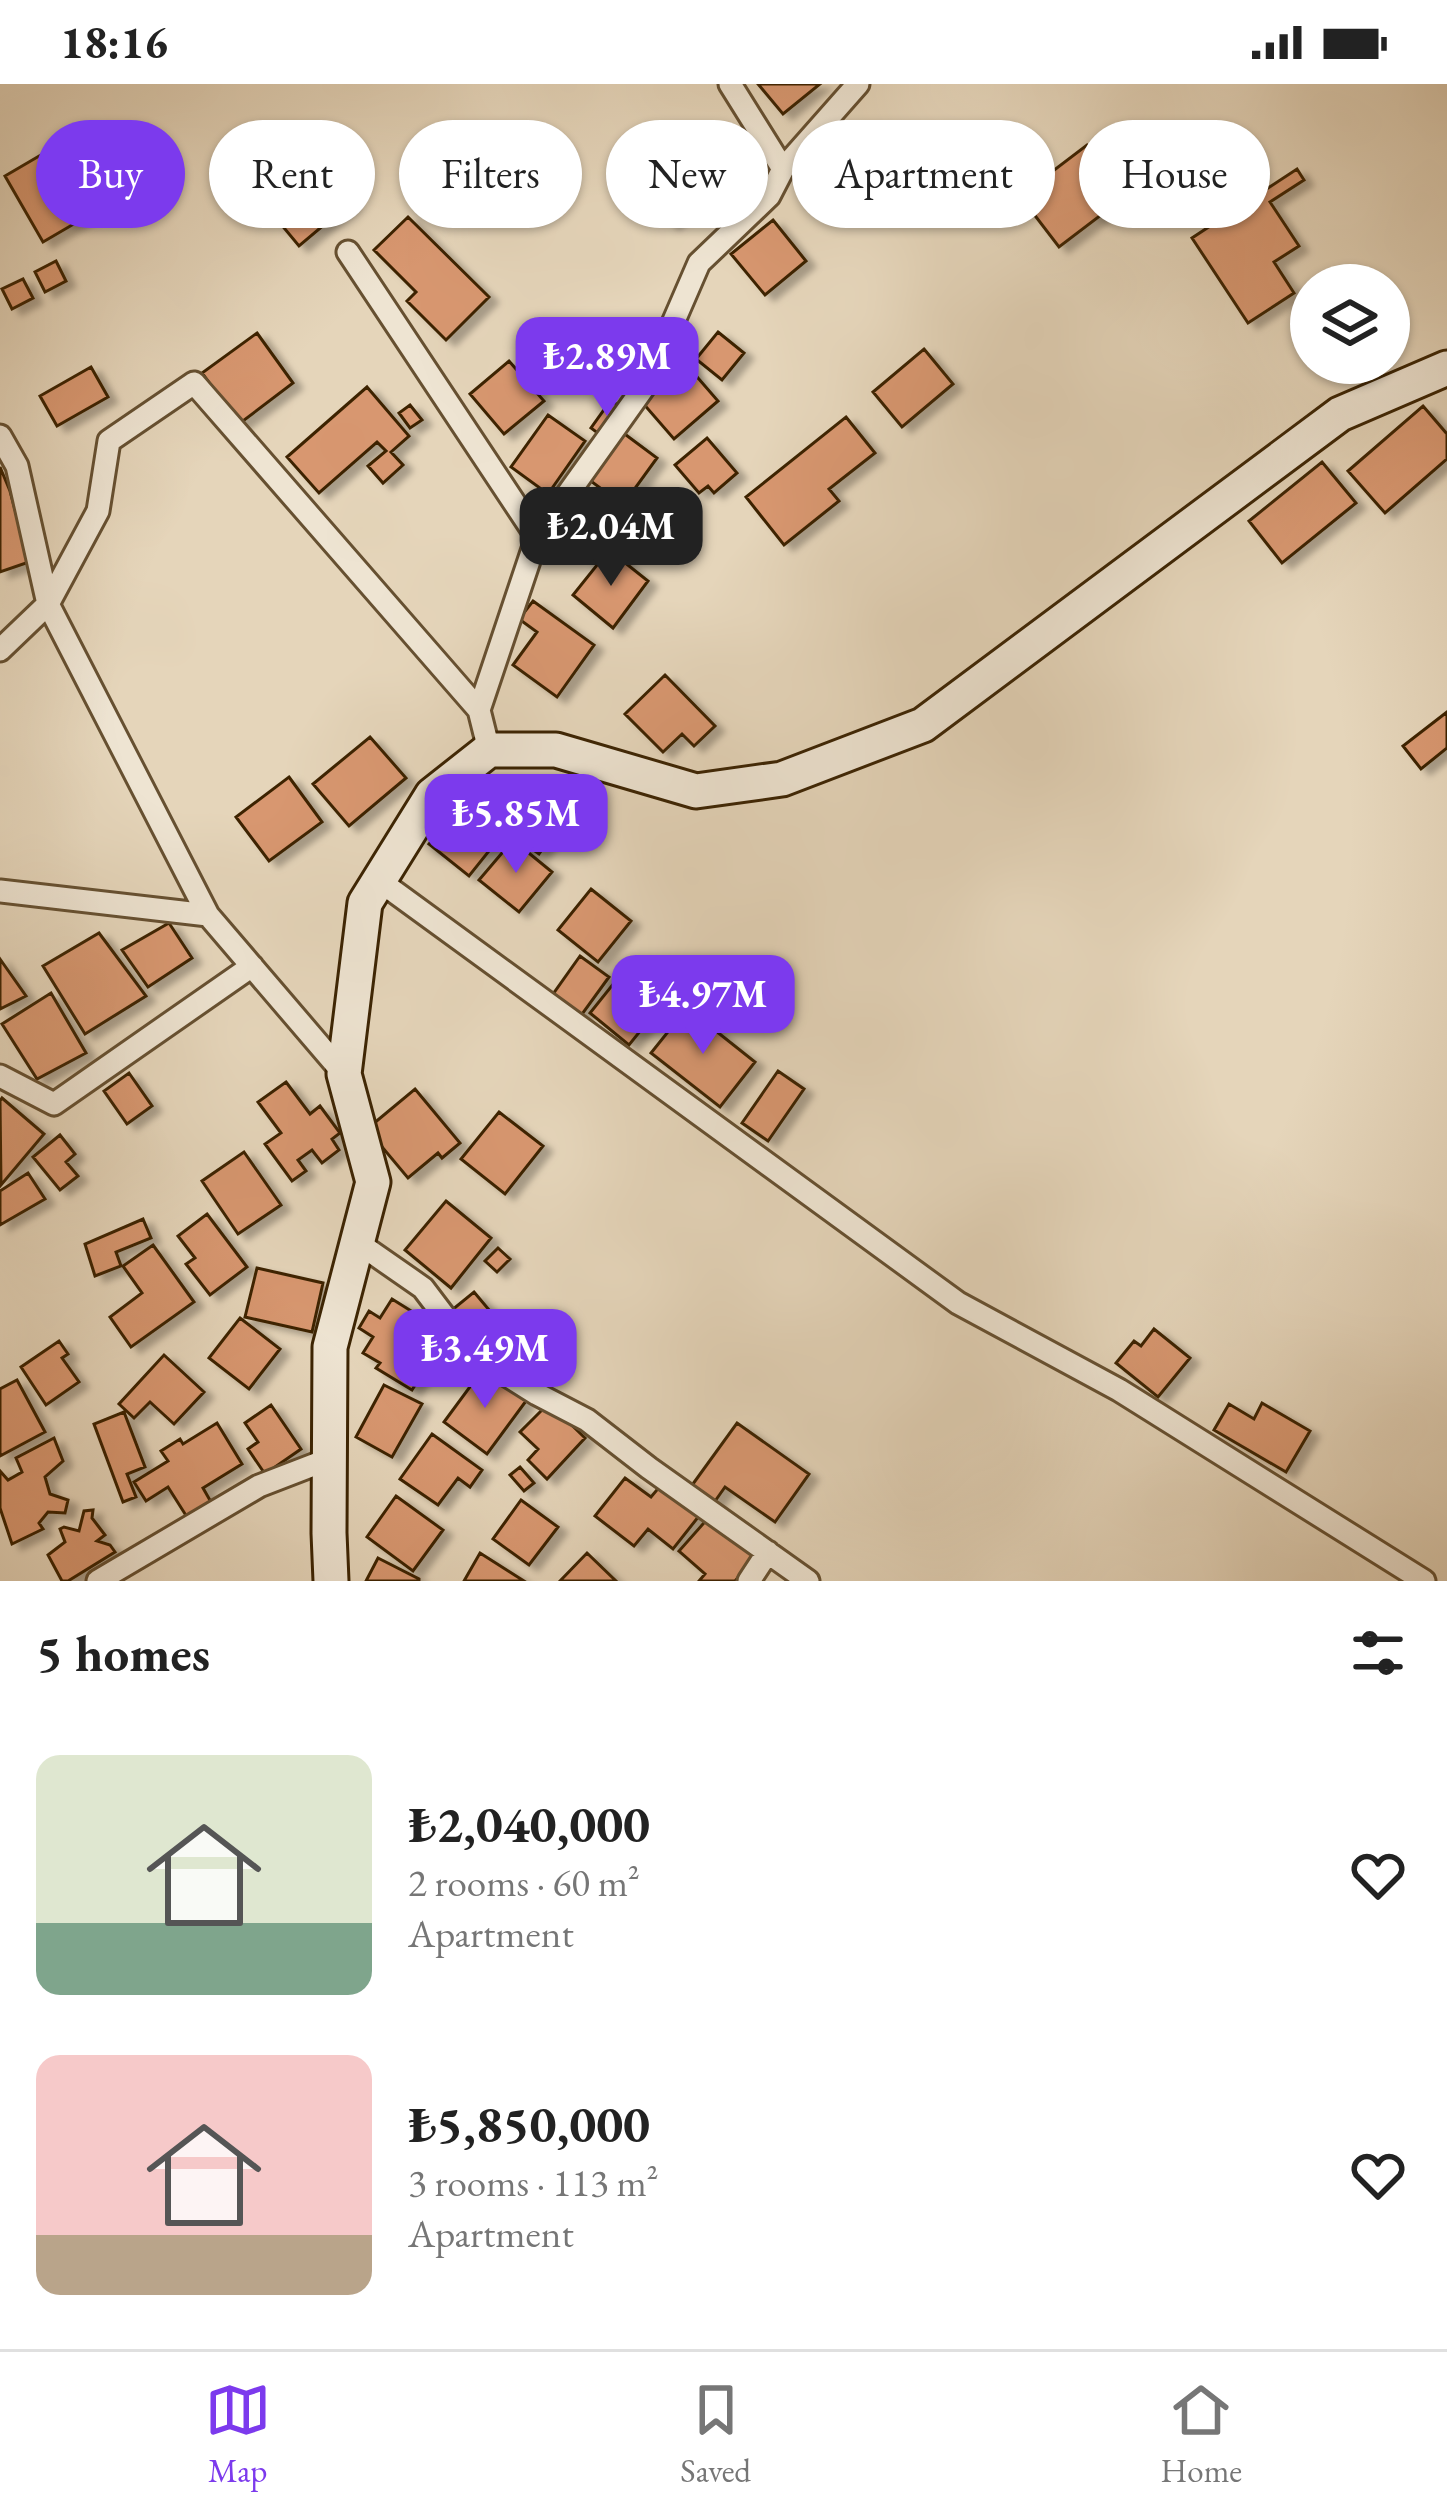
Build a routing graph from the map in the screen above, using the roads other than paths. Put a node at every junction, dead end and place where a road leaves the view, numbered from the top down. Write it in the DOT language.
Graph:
graph roads {
  1 [pos="730,84"];
  2 [pos="858,84"];
  3 [pos="782,169"];
  4 [pos="348,252"];
  5 [pos="1447,368"];
  6 [pos="0,436"];
  7 [pos="538,537"];
  8 [pos="48,604"];
  9 [pos="0,650"];
  10 [pos="479,710"];
  11 [pos="489,750"];
  12 [pos="381,882"];
  13 [pos="0,891"];
  14 [pos="208,915"];
  15 [pos="252,966"];
  16 [pos="344,1074"];
  17 [pos="0,1076"];
  18 [pos="357,1242"];
  19 [pos="329,1459"];
  20 [pos="768,1552"];
  21 [pos="98,1581"];
  22 [pos="331,1581"];
  23 [pos="749,1581"];
  24 [pos="808,1581"];
  25 [pos="1424,1581"];
  1 -- 3 [label="street"];
  2 -- 3 [label="street"];
  3 -- 7 [label="street"];
  4 -- 7 [label="street"];
  5 -- 11 [label="street"];
  6 -- 8 [label="street"];
  7 -- 10 [label="street"];
  8 -- 9 [label="street"];
  8 -- 10 [label="street"];
  8 -- 14 [label="street"];
  10 -- 11 [label="street"];
  11 -- 12 [label="street"];
  12 -- 16 [label="street"];
  12 -- 25 [label="street"];
  13 -- 14 [label="street"];
  14 -- 15 [label="street"];
  15 -- 16 [label="street"];
  15 -- 17 [label="street"];
  16 -- 18 [label="street"];
  18 -- 19 [label="street"];
  18 -- 20 [label="street"];
  19 -- 21 [label="street"];
  19 -- 22 [label="street"];
  20 -- 23 [label="street"];
  20 -- 24 [label="street"];
}
